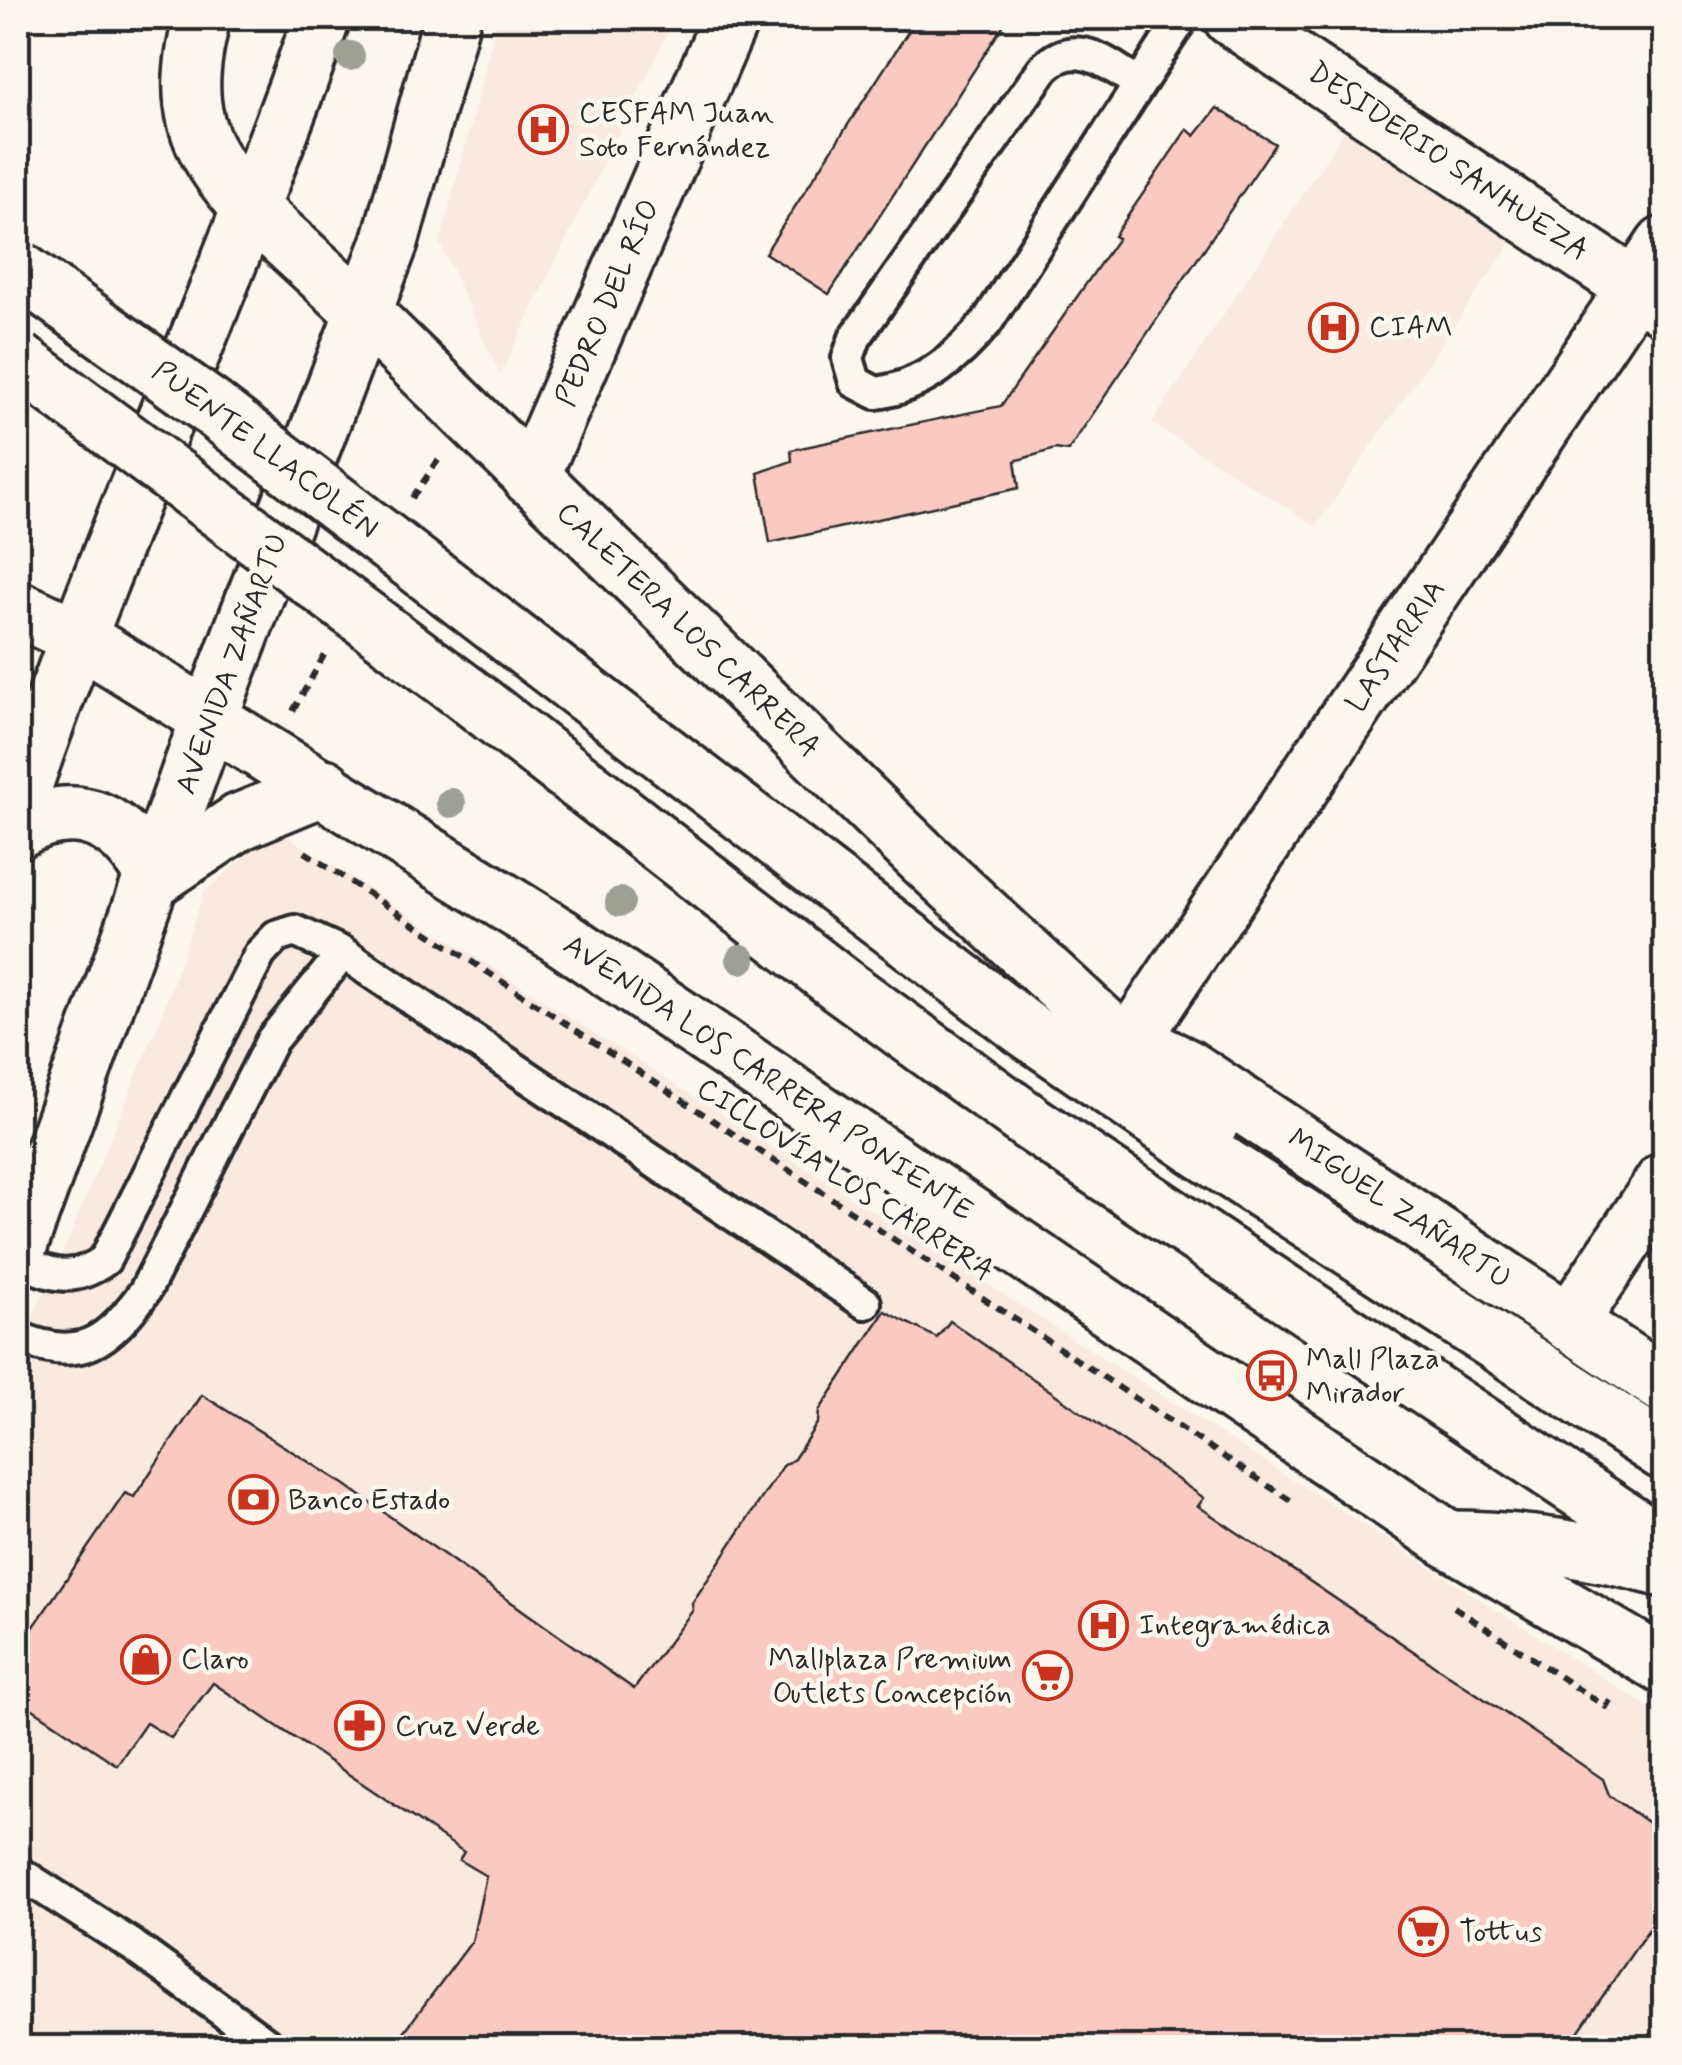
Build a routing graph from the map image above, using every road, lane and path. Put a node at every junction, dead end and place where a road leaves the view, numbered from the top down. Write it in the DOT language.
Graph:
graph roads {
  1 [pos="202,18"];
  2 [pos="322,18"];
  3 [pos="452,18"];
  4 [pos="732,18"];
  5 [pos="1182,18"];
  6 [pos="1232,18"];
  7 [pos="1139,84"];
  8 [pos="251,209"];
  9 [pos="18,269"];
  10 [pos="1655,280"];
  11 [pos="364,313"];
  12 [pos="18,360"];
  13 [pos="532,478"];
  14 [pos="18,609"];
  15 [pos="76,636"];
  16 [pos="210,716"];
  17 [pos="324,787"];
  18 [pos="18,803"];
  19 [pos="239,822"];
  20 [pos="18,830"];
  21 [pos="154,880"];
  22 [pos="343,953"];
  23 [pos="1128,1048"];
  24 [pos="1664,1181"];
  25 [pos="1319,1224"];
  26 [pos="18,1248"];
  27 [pos="18,1260"];
  28 [pos="865,1302"];
  29 [pos="1569,1322"];
  30 [pos="18,1337"];
  31 [pos="1664,1385"];
  32 [pos="1664,1452"];
  33 [pos="1309,1513"];
  34 [pos="1448,1539"];
  35 [pos="1664,1546"];
  36 [pos="1664,1570"];
  37 [pos="1441,1599"];
  38 [pos="1653,1658"];
  39 [pos="18,1872"];
  40 [pos="273,2048"];
  1 -- 8 [label="street, CALETERA LOS CARRERA"];
  2 -- 8 [label="street"];
  3 -- 11 [label="street, AVENIDA ZAÑARTU"];
  4 -- 13 [label="street, PEDRO DEL RÍO"];
  5 -- 7 [label="lane"];
  6 -- 10 [label="street, DESIDERIO SANHUEZA"];
  7 -- 7 [label="lane"];
  8 -- 11 [label="street, CALETERA LOS CARRERA"];
  8 -- 15 [label="street"];
  9 -- 25 [label="street, PUENTE LLACOLÉN, bridge"];
  10 -- 23 [label="street, LASTARRIA"];
  11 -- 13 [label="street, CALETERA LOS CARRERA"];
  11 -- 16 [label="street, AVENIDA ZAÑARTU"];
  12 -- 35 [label="street, bridge"];
  13 -- 23 [label="street, CALETERA LOS CARRERA"];
  14 -- 15 [label="street, AVENIDA LOS CARRERA PONIENTE"];
  15 -- 16 [label="street, AVENIDA LOS CARRERA PONIENTE"];
  15 -- 18 [label="street"];
  16 -- 17 [label="street, AVENIDA LOS CARRERA PONIENTE"];
  16 -- 21 [label="street, AVENIDA ZAÑARTU"];
  17 -- 19 [label="street"];
  17 -- 34 [label="street, AVENIDA LOS CARRERA PONIENTE"];
  19 -- 21 [label="street"];
  19 -- 33 [label="path, CICLOVÍA LOS CARRERA"];
  20 -- 21 [label="street"];
  21 -- 26 [label="street, AVENIDA ZAÑARTU"];
  22 -- 27 [label="lane"];
  22 -- 28 [label="lane"];
  22 -- 30 [label="lane"];
  23 -- 25 [label="street, CALETERA LOS CARRERA"];
  23 -- 29 [label="street, MIGUEL ZAÑARTU"];
  24 -- 29 [label="street"];
  25 -- 32 [label="street"];
  29 -- 31 [label="street, MIGUEL ZAÑARTU"];
  34 -- 36 [label="street"];
  34 -- 38 [label="street, AVENIDA LOS CARRERA PONIENTE"];
  37 -- 38 [label="path"];
  39 -- 40 [label="lane"];
}
